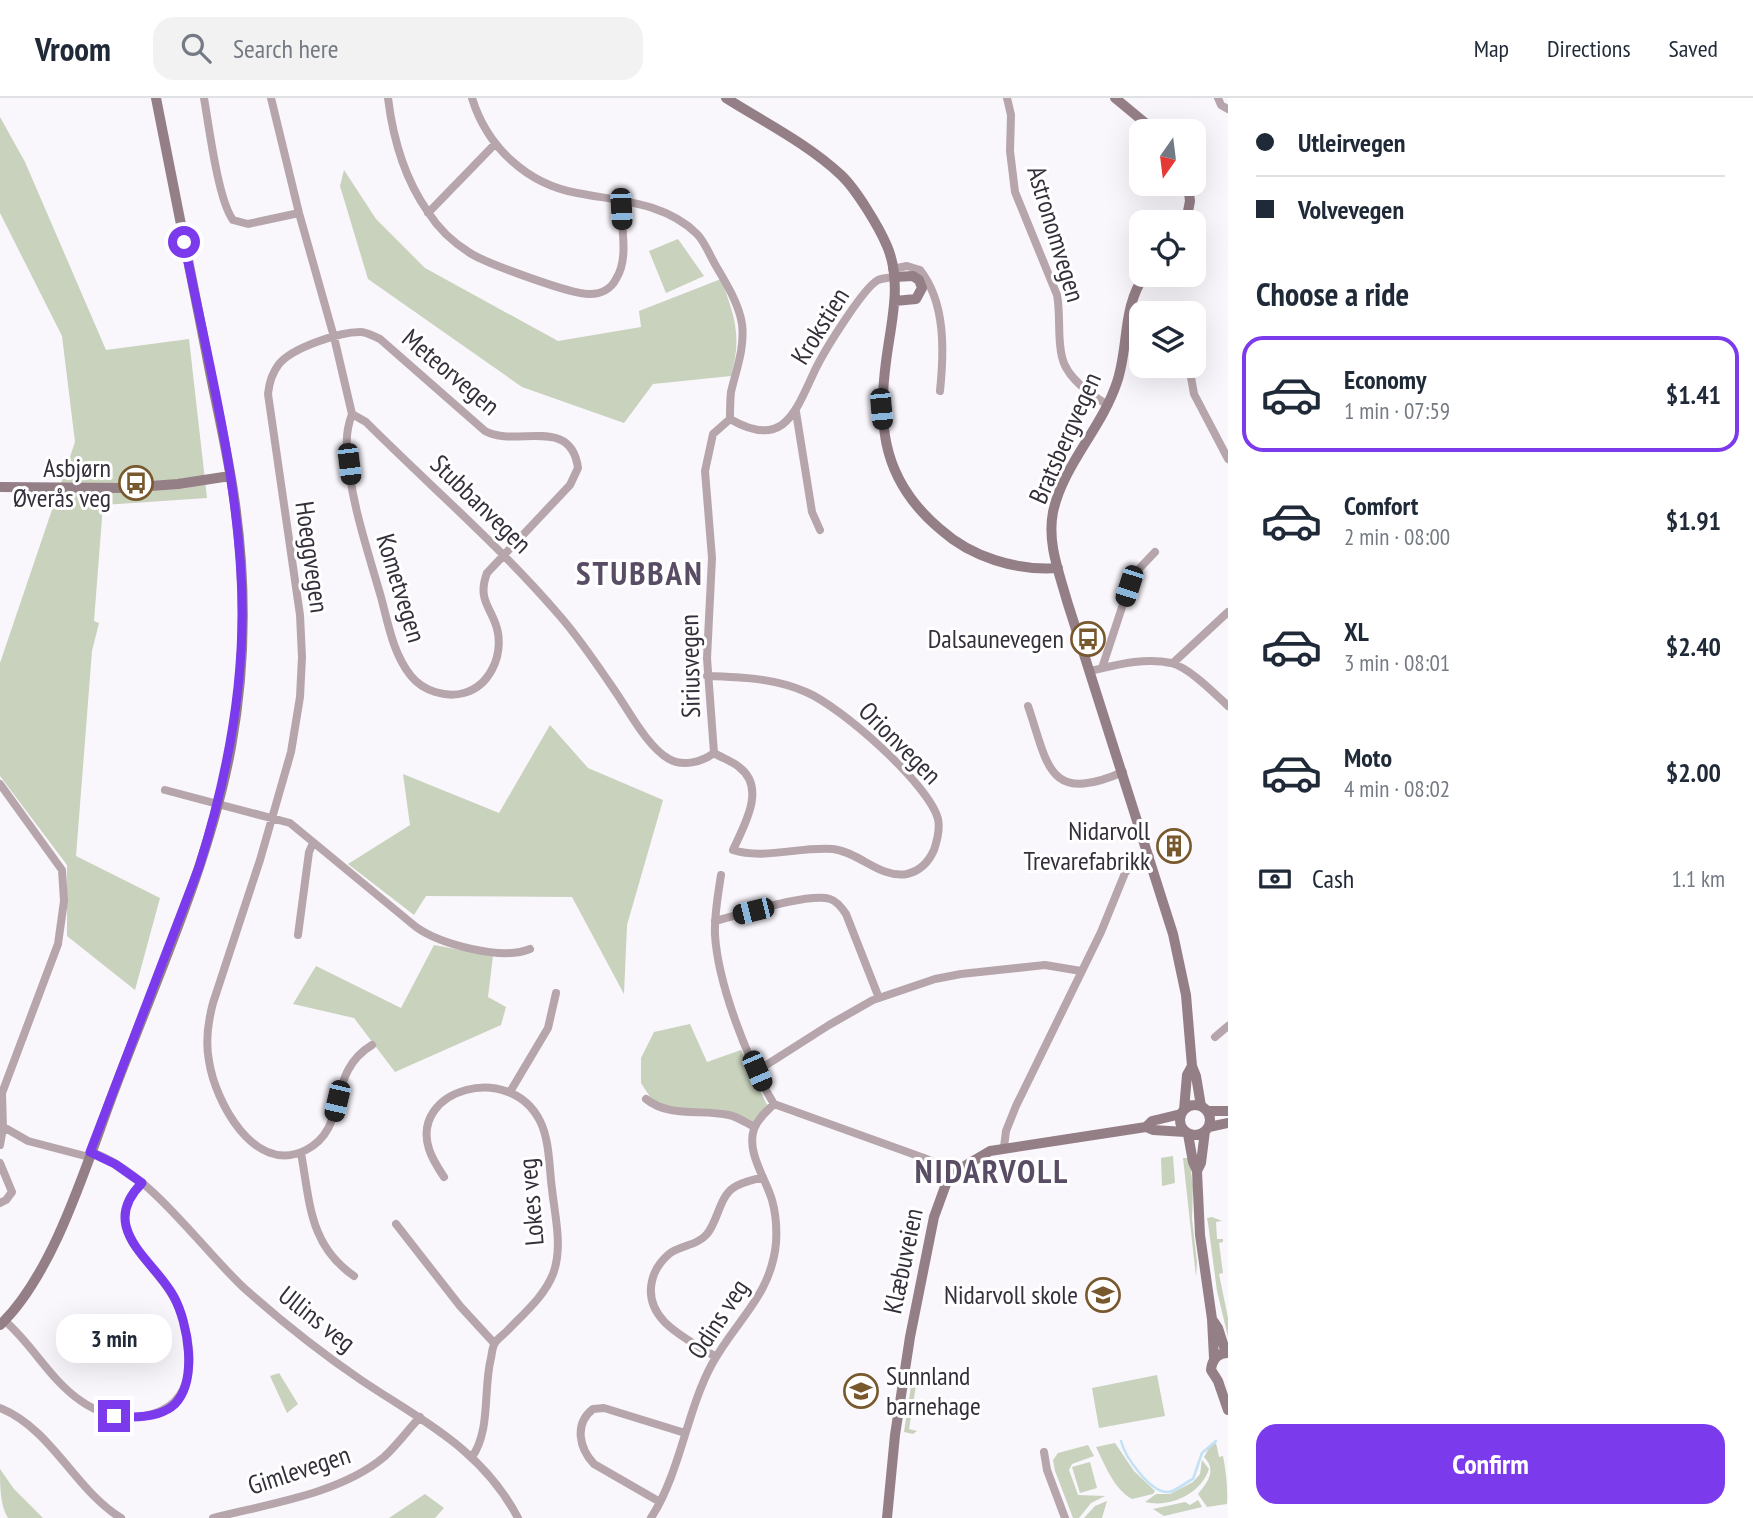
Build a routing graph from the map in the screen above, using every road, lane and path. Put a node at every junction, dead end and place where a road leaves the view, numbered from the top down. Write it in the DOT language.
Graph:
graph roads {
  1 [pos="156,98"];
  2 [pos="204,98"];
  3 [pos="271,98"];
  4 [pos="388,98"];
  5 [pos="472,98"];
  6 [pos="726,98"];
  7 [pos="1007,98"];
  8 [pos="1115,98"];
  9 [pos="1218,98"];
  10 [pos="1228,109"];
  11 [pos="1140,119"];
  12 [pos="495,144"];
  13 [pos="621,201"];
  14 [pos="428,212"];
  15 [pos="299,213"];
  16 [pos="893,273"];
  17 [pos="1139,287"];
  18 [pos="895,301"];
  19 [pos="334,337"];
  20 [pos="1191,378"];
  21 [pos="940,391"];
  22 [pos="1108,405"];
  23 [pos="796,412"];
  24 [pos="352,414"];
  25 [pos="730,419"];
  26 [pos="1228,459"];
  27 [pos="230,476"];
  28 [pos="0,487"];
  29 [pos="820,530"];
  30 [pos="1155,552"];
  31 [pos="503,555"];
  32 [pos="1058,568"];
  33 [pos="1228,612"];
  34 [pos="1173,663"];
  35 [pos="1096,670"];
  36 [pos="707,676"];
  37 [pos="1028,706"];
  38 [pos="1228,706"];
  39 [pos="714,753"];
  40 [pos="1123,772"];
  41 [pos="0,784"];
  42 [pos="165,790"];
  43 [pos="218,805"];
  44 [pos="272,819"];
  45 [pos="313,843"];
  46 [pos="1150,857"];
  47 [pos="721,875"];
  48 [pos="715,920"];
  49 [pos="298,934"];
  50 [pos="530,949"];
  51 [pos="1081,971"];
  52 [pos="556,993"];
  53 [pos="878,998"];
  54 [pos="1228,1026"];
  55 [pos="1215,1037"];
  56 [pos="372,1045"];
  57 [pos="1192,1066"];
  58 [pos="757,1071"];
  59 [pos="510,1092"];
  60 [pos="646,1099"];
  61 [pos="774,1104"];
  62 [pos="1204,1109"];
  63 [pos="1228,1111"];
  64 [pos="1182,1112"];
  65 [pos="1228,1123"];
  66 [pos="1,1126"];
  67 [pos="755,1127"];
  68 [pos="1146,1127"];
  69 [pos="1207,1129"];
  70 [pos="1186,1133"];
  71 [pos="0,1145"];
  72 [pos="1003,1147"];
  73 [pos="301,1153"];
  74 [pos="90,1154"];
  75 [pos="0,1163"];
  76 [pos="1197,1171"];
  77 [pos="956,1172"];
  78 [pos="444,1177"];
  79 [pos="763,1177"];
  80 [pos="142,1183"];
  81 [pos="0,1203"];
  82 [pos="396,1224"];
  83 [pos="354,1276"];
  84 [pos="1212,1319"];
  85 [pos="2,1323"];
  86 [pos="495,1343"];
  87 [pos="1227,1353"];
  88 [pos="716,1357"];
  89 [pos="1214,1359"];
  90 [pos="1223,1382"];
  91 [pos="0,1408"];
  92 [pos="1228,1410"];
  93 [pos="420,1417"];
  94 [pos="685,1433"];
  95 [pos="1044,1452"];
  96 [pos="472,1457"];
  97 [pos="660,1502"];
  98 [pos="121,1518"];
  99 [pos="213,1518"];
  100 [pos="518,1518"];
  101 [pos="651,1518"];
  102 [pos="887,1518"];
  103 [pos="1065,1518"];
  1 -- 27 [label="main road"];
  2 -- 15 [label="street"];
  3 -- 15 [label="street"];
  4 -- 14 [label="street"];
  5 -- 12 [label="street"];
  6 -- 16 [label="main road"];
  7 -- 22 [label="street, Astronomvegen"];
  8 -- 11 [label="main road"];
  9 -- 10 [label="street"];
  12 -- 13 [label="street"];
  12 -- 14 [label="street"];
  13 -- 14 [label="street"];
  13 -- 25 [label="street"];
  15 -- 19 [label="street"];
  16 -- 18 [label="main road"];
  16 -- 18 [label="main road"];
  16 -- 21 [label="street"];
  16 -- 23 [label="street, Krokstien"];
  17 -- 22 [label="main road, Bratsbergvegen"];
  18 -- 32 [label="main road"];
  19 -- 24 [label="street"];
  19 -- 31 [label="street, Meteorvegen"];
  19 -- 44 [label="street, Hoeggvegen"];
  20 -- 26 [label="street"];
  22 -- 32 [label="main road, Bratsbergvegen"];
  23 -- 25 [label="street"];
  23 -- 29 [label="street"];
  24 -- 31 [label="street, Stubbanvegen"];
  24 -- 31 [label="street, Kometvegen"];
  25 -- 36 [label="street, Siriusvegen"];
  27 -- 28 [label="main road"];
  27 -- 43 [label="main road"];
  30 -- 35 [label="street"];
  31 -- 39 [label="street, Stubbanvegen"];
  32 -- 35 [label="main road, Bratsbergvegen"];
  33 -- 34 [label="street"];
  34 -- 35 [label="street"];
  34 -- 38 [label="street"];
  35 -- 40 [label="main road, Bratsbergvegen"];
  36 -- 39 [label="street, Siriusvegen"];
  36 -- 39 [label="street, Orionvegen"];
  37 -- 40 [label="street"];
  40 -- 46 [label="main road, Bratsbergvegen"];
  41 -- 66 [label="street"];
  42 -- 43 [label="street"];
  43 -- 44 [label="street"];
  43 -- 74 [label="main road"];
  44 -- 45 [label="street"];
  44 -- 73 [label="street, Hoeggvegen"];
  45 -- 49 [label="street"];
  45 -- 50 [label="street"];
  46 -- 51 [label="street"];
  46 -- 57 [label="main road, Bratsbergvegen"];
  47 -- 48 [label="street"];
  48 -- 53 [label="street"];
  48 -- 58 [label="street"];
  51 -- 53 [label="street"];
  51 -- 72 [label="street"];
  52 -- 59 [label="street"];
  53 -- 58 [label="street"];
  54 -- 55 [label="street"];
  56 -- 73 [label="street"];
  57 -- 62 [label="main road, Bratsbergvegen"];
  57 -- 64 [label="main road, Bratsbergvegen"];
  58 -- 61 [label="street"];
  59 -- 78 [label="street"];
  59 -- 86 [label="street, Lokes veg"];
  60 -- 67 [label="street"];
  61 -- 67 [label="street"];
  61 -- 77 [label="street"];
  62 -- 63 [label="main road"];
  62 -- 64 [label="main road"];
  62 -- 69 [label="main road"];
  64 -- 68 [label="main road, Klæbuveien"];
  64 -- 70 [label="main road"];
  65 -- 69 [label="main road"];
  66 -- 71 [label="street"];
  66 -- 74 [label="street, Ullins veg"];
  67 -- 79 [label="street, Odins veg"];
  68 -- 70 [label="main road, Klæbuveien"];
  68 -- 72 [label="main road, Klæbuveien"];
  69 -- 70 [label="main road"];
  69 -- 76 [label="main road"];
  70 -- 76 [label="main road"];
  72 -- 77 [label="main road, Klæbuveien"];
  73 -- 83 [label="street"];
  74 -- 80 [label="street, Ullins veg"];
  74 -- 85 [label="main road"];
  75 -- 81 [label="street"];
  76 -- 84 [label="main road"];
  77 -- 102 [label="main road, Klæbuveien"];
  79 -- 88 [label="street, Odins veg"];
  79 -- 88 [label="street"];
  80 -- 85 [label="street"];
  80 -- 93 [label="street, Ullins veg"];
  82 -- 86 [label="street"];
  84 -- 87 [label="main road"];
  84 -- 89 [label="main road"];
  86 -- 96 [label="street"];
  87 -- 89 [label="main road"];
  88 -- 94 [label="street, Odins veg"];
  89 -- 90 [label="main road"];
  90 -- 92 [label="main road"];
  91 -- 98 [label="street"];
  93 -- 96 [label="street, Ullins veg"];
  93 -- 99 [label="street, Gimlevegen"];
  94 -- 97 [label="street, Odins veg"];
  94 -- 97 [label="street"];
  95 -- 103 [label="street"];
  96 -- 100 [label="street, Ullins veg"];
  97 -- 101 [label="street, Odins veg"];
}
